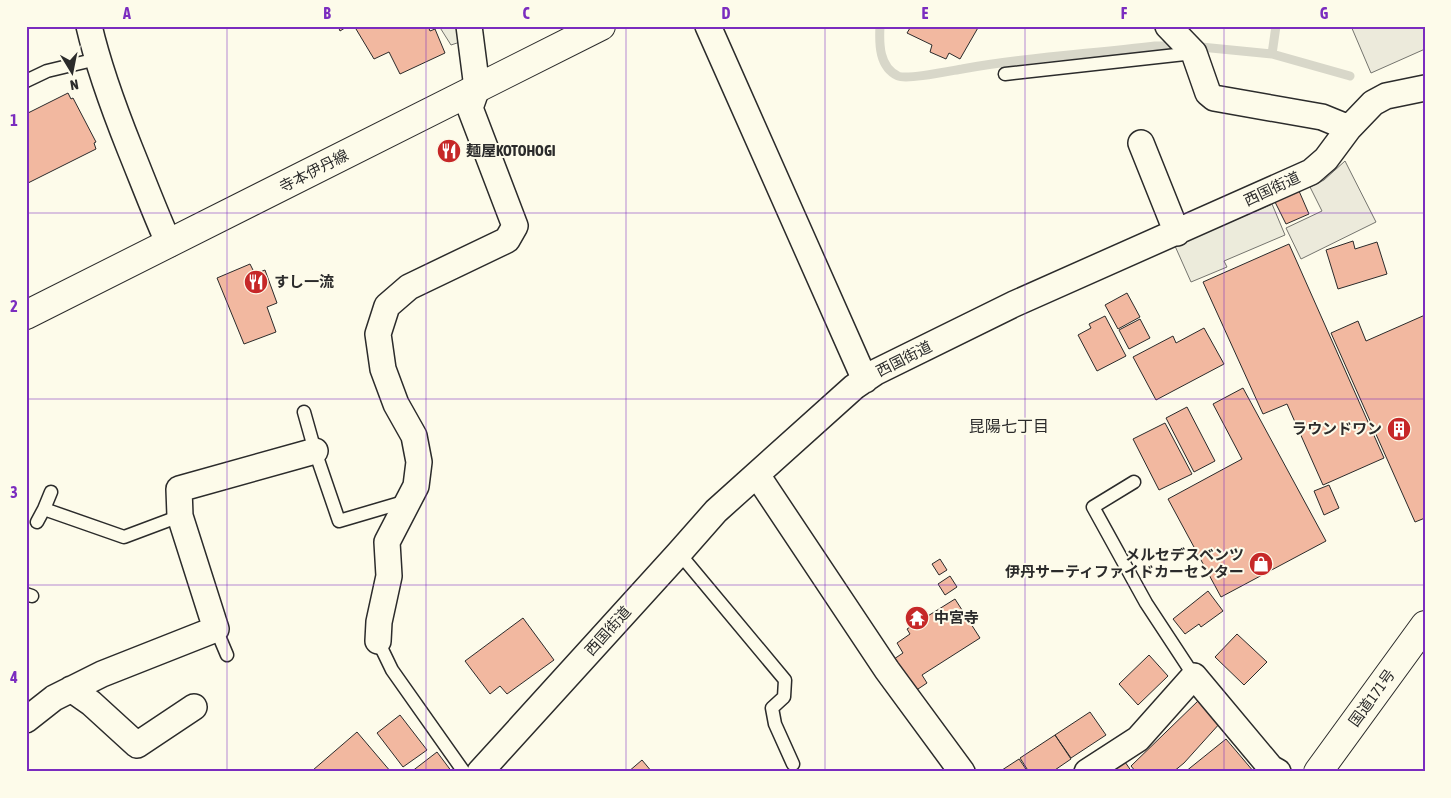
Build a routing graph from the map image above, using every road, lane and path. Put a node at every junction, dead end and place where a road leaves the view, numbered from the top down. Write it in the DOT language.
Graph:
graph roads {
  1 [pos="89,26"];
  2 [pos="470,26"];
  3 [pos="601,26"];
  4 [pos="708,26"];
  5 [pos="1168,26"];
  6 [pos="1194,53"];
  7 [pos="97,58"];
  8 [pos="1005,74"];
  9 [pos="26,82"];
  10 [pos="477,88"];
  11 [pos="1425,88"];
  12 [pos="1349,128"];
  13 [pos="1141,142"];
  14 [pos="1178,233"];
  15 [pos="169,244"];
  16 [pos="26,316"];
  17 [pos="865,380"];
  18 [pos="304,412"];
  19 [pos="315,451"];
  20 [pos="757,475"];
  21 [pos="1134,482"];
  22 [pos="50,492"];
  23 [pos="408,501"];
  24 [pos="44,509"];
  25 [pos="180,516"];
  26 [pos="37,522"];
  27 [pos="679,553"];
  28 [pos="1425,625"];
  29 [pos="216,629"];
  30 [pos="378,641"];
  31 [pos="227,655"];
  32 [pos="1194,676"];
  33 [pos="71,689"];
  34 [pos="194,707"];
  35 [pos="26,720"];
  36 [pos="793,764"];
  37 [pos="464,772"];
  38 [pos="480,772"];
  39 [pos="962,772"];
  40 [pos="1087,772"];
  41 [pos="1278,772"];
  42 [pos="1318,772"];
  1 -- 7 [label="street"];
  2 -- 10 [label="street"];
  3 -- 10 [label="main road, 寺本伊丹線"];
  4 -- 17 [label="street"];
  5 -- 6 [label="street"];
  6 -- 8 [label="lane"];
  6 -- 12 [label="street"];
  7 -- 9 [label="lane"];
  7 -- 15 [label="street"];
  10 -- 15 [label="main road, 寺本伊丹線"];
  10 -- 23 [label="street"];
  11 -- 12 [label="street, 西国街道"];
  12 -- 14 [label="street, 西国街道"];
  13 -- 14 [label="street"];
  14 -- 17 [label="street, 西国街道"];
  15 -- 16 [label="main road, 寺本伊丹線"];
  17 -- 20 [label="street, 西国街道"];
  18 -- 19 [label="lane"];
  19 -- 23 [label="lane"];
  19 -- 25 [label="street"];
  20 -- 27 [label="street, 西国街道"];
  20 -- 39 [label="street"];
  21 -- 32 [label="lane"];
  22 -- 24 [label="lane"];
  23 -- 30 [label="street"];
  24 -- 25 [label="lane"];
  24 -- 26 [label="lane"];
  25 -- 29 [label="street"];
  27 -- 36 [label="lane"];
  27 -- 38 [label="street, 西国街道"];
  28 -- 42 [label="main road, 国道171号"];
  29 -- 31 [label="lane"];
  29 -- 33 [label="street"];
  30 -- 37 [label="lane"];
  32 -- 40 [label="street"];
  32 -- 41 [label="street"];
  33 -- 34 [label="street"];
  33 -- 35 [label="street"];
}
